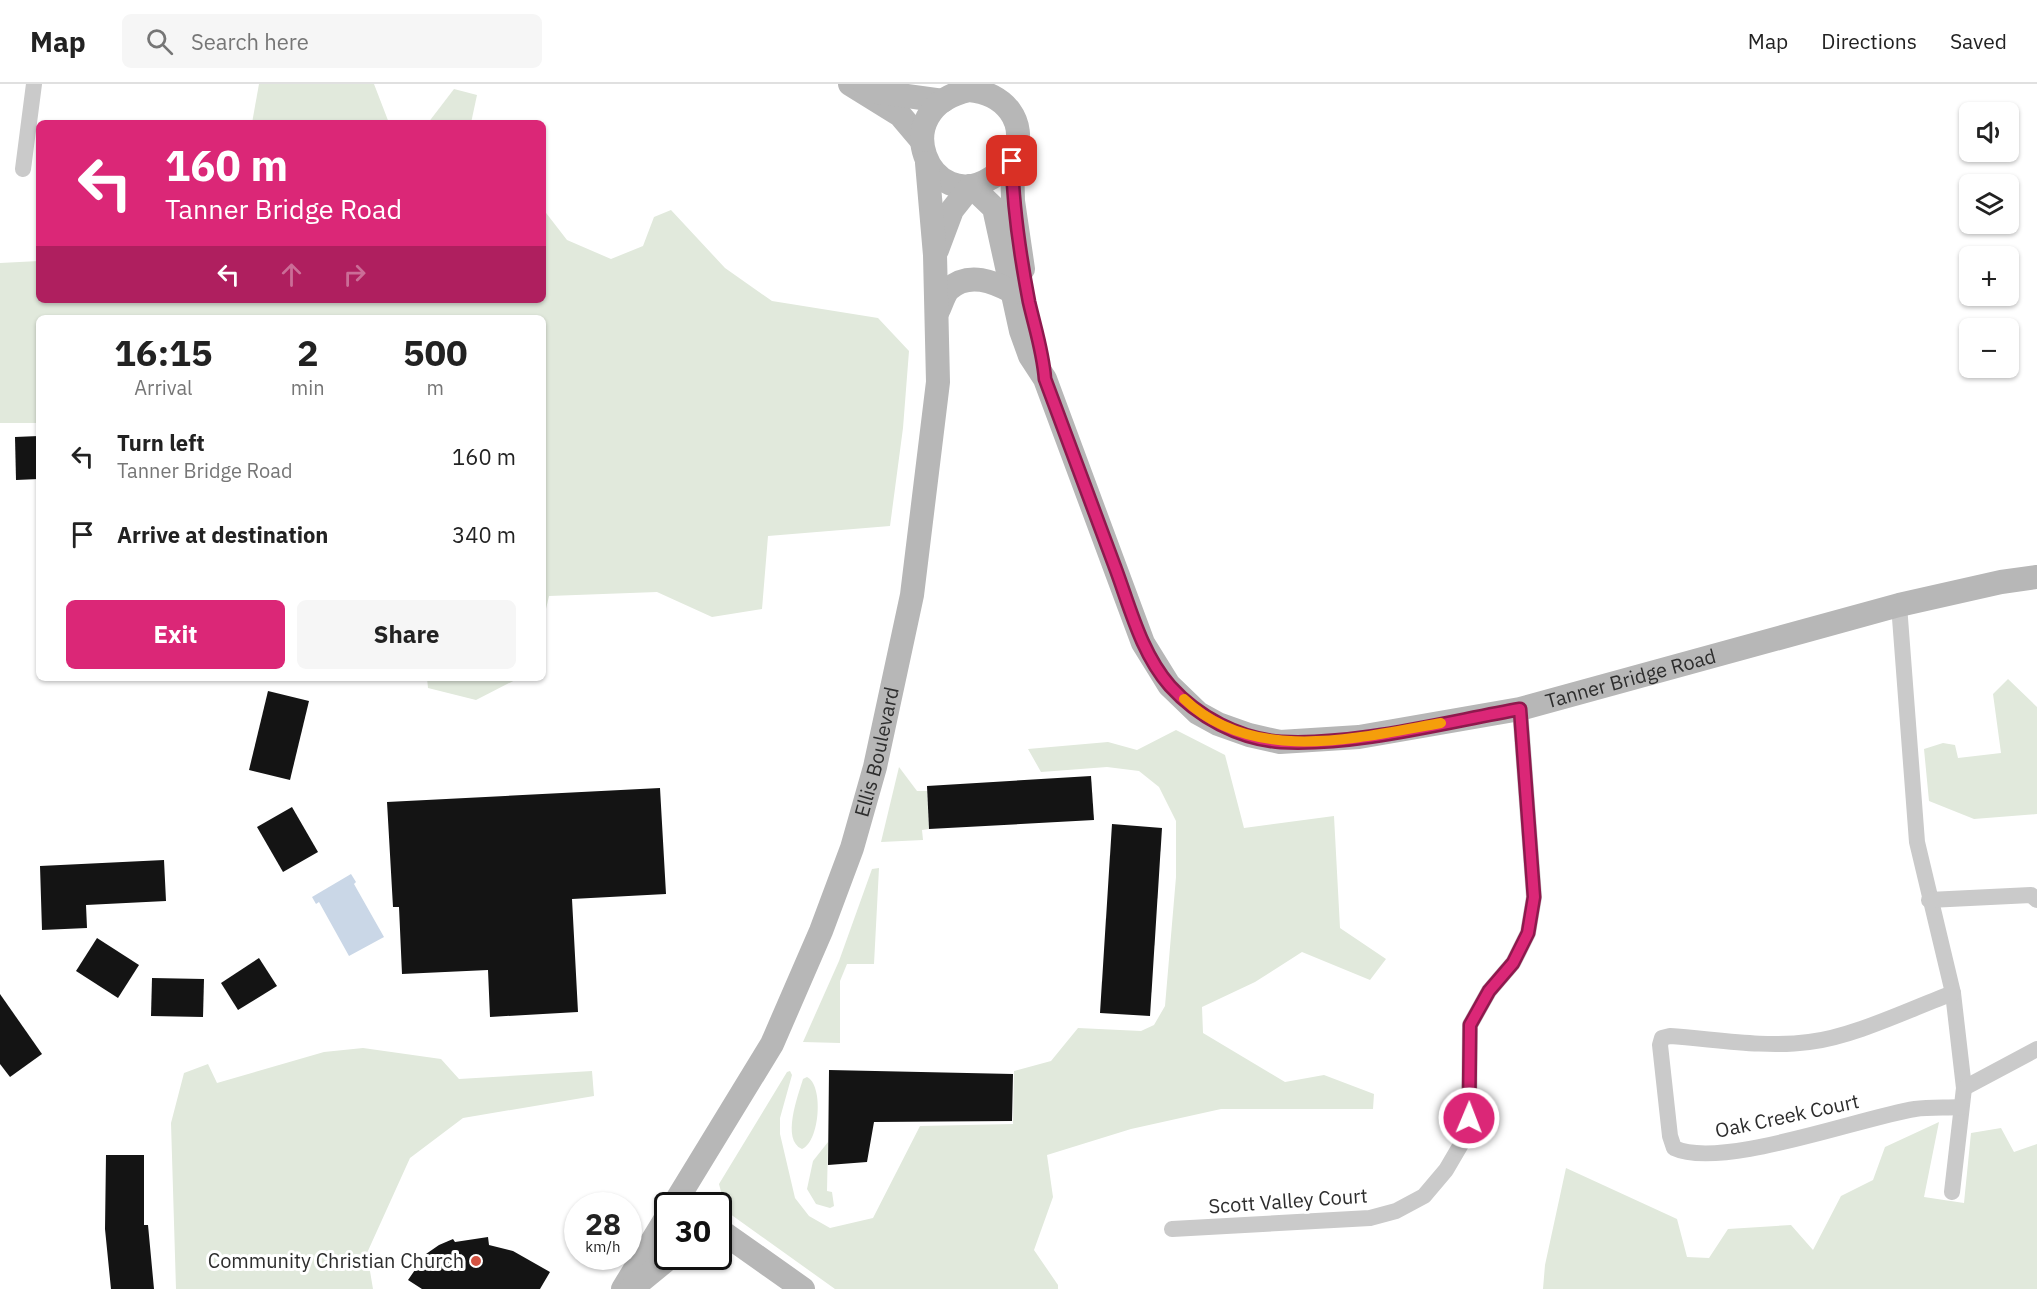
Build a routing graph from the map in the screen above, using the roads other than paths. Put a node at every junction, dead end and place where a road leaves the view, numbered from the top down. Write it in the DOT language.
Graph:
graph roads {
  1 [pos="34,84"];
  2 [pos="856,87"];
  3 [pos="995,90"];
  4 [pos="952,93"];
  5 [pos="925,152"];
  6 [pos="1012,161"];
  7 [pos="23,169"];
  8 [pos="971,186"];
  9 [pos="935,255"];
  10 [pos="1013,292"];
  11 [pos="938,311"];
  12 [pos="1045,379"];
  13 [pos="2037,577"];
  14 [pos="1899,605"];
  15 [pos="1520,709"];
  16 [pos="1929,900"];
  17 [pos="2037,900"];
  18 [pos="1953,993"];
  19 [pos="2037,1049"];
  20 [pos="1964,1088"];
  21 [pos="1961,1107"];
  22 [pos="1952,1191"];
  23 [pos="682,1192"];
  24 [pos="1172,1229"];
  25 [pos="654,1238"];
  26 [pos="732,1239"];
  27 [pos="732,1250"];
  28 [pos="769,1265"];
  29 [pos="655,1270"];
  30 [pos="623,1289"];
  31 [pos="632,1289"];
  32 [pos="803,1289"];
  1 -- 7 [label="street"];
  2 -- 4 [label="street"];
  2 -- 5 [label="street"];
  3 -- 4 [label="street"];
  3 -- 6 [label="street"];
  4 -- 5 [label="street"];
  5 -- 8 [label="street"];
  5 -- 9 [label="street, Ellis Boulevard"];
  6 -- 8 [label="street"];
  6 -- 12 [label="street, Tanner Bridge Road"];
  8 -- 9 [label="street, Ellis Boulevard"];
  8 -- 10 [label="street, Tanner Bridge Road"];
  9 -- 11 [label="street, Ellis Boulevard"];
  10 -- 11 [label="street"];
  10 -- 12 [label="street, Tanner Bridge Road"];
  11 -- 23 [label="street, Ellis Boulevard"];
  12 -- 15 [label="street, Tanner Bridge Road"];
  13 -- 14 [label="street, Tanner Bridge Road"];
  14 -- 15 [label="street, Tanner Bridge Road"];
  14 -- 16 [label="street"];
  15 -- 24 [label="street, Scott Valley Court"];
  16 -- 17 [label="street"];
  16 -- 18 [label="street"];
  18 -- 20 [label="street"];
  18 -- 21 [label="street, Oak Creek Court"];
  19 -- 20 [label="street"];
  20 -- 21 [label="street"];
  21 -- 22 [label="street"];
  25 -- 30 [label="street"];
  26 -- 28 [label="street"];
  27 -- 28 [label="street"];
  28 -- 32 [label="street"];
  29 -- 31 [label="street"];
}
